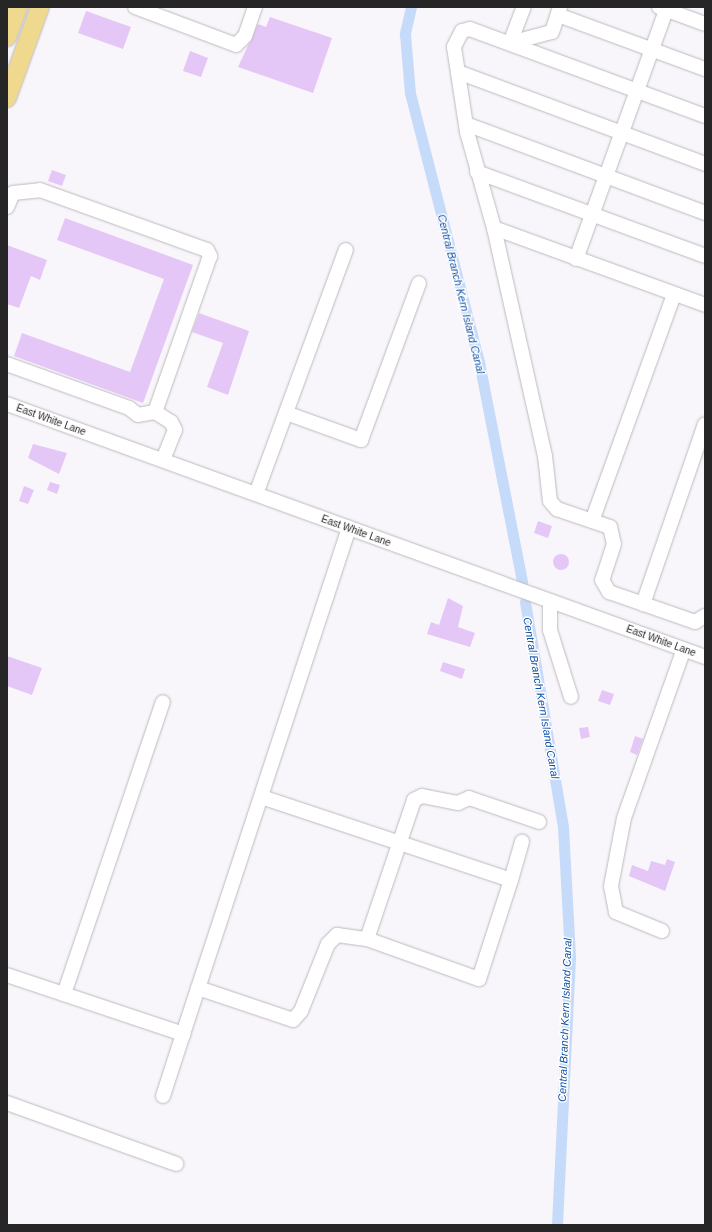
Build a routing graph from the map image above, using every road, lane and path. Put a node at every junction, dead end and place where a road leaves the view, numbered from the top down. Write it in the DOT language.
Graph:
graph roads {
  1 [pos="18,7"];
  2 [pos="40,7"];
  3 [pos="135,7"];
  4 [pos="255,7"];
  5 [pos="524,7"];
  6 [pos="663,8"];
  7 [pos="559,11"];
  8 [pos="705,24"];
  9 [pos="7,37"];
  10 [pos="510,43"];
  11 [pos="652,50"];
  12 [pos="705,69"];
  13 [pos="458,72"];
  14 [pos="637,91"];
  15 [pos="7,98"];
  16 [pos="705,116"];
  17 [pos="466,124"];
  18 [pos="621,134"];
  19 [pos="705,164"];
  20 [pos="477,172"];
  21 [pos="606,177"];
  22 [pos="7,207"];
  23 [pos="705,213"];
  24 [pos="592,215"];
  25 [pos="494,228"];
  26 [pos="346,250"];
  27 [pos="705,256"];
  28 [pos="576,259"];
  29 [pos="419,283"];
  30 [pos="674,294"];
  31 [pos="705,305"];
  32 [pos="7,364"];
  33 [pos="7,404"];
  34 [pos="155,412"];
  35 [pos="286,413"];
  36 [pos="705,424"];
  37 [pos="163,460"];
  38 [pos="256,494"];
  39 [pos="592,521"];
  40 [pos="349,528"];
  41 [pos="550,601"];
  42 [pos="643,604"];
  43 [pos="705,616"];
  44 [pos="684,649"];
  45 [pos="705,657"];
  46 [pos="571,697"];
  47 [pos="163,702"];
  48 [pos="261,797"];
  49 [pos="539,822"];
  50 [pos="522,842"];
  51 [pos="399,844"];
  52 [pos="510,880"];
  53 [pos="662,931"];
  54 [pos="366,939"];
  55 [pos="7,975"];
  56 [pos="198,988"];
  57 [pos="64,994"];
  58 [pos="184,1034"];
  59 [pos="163,1096"];
  60 [pos="7,1102"];
  61 [pos="176,1164"];
  1 -- 9 [label="main road"];
  2 -- 15 [label="main road"];
  3 -- 4 [label="street"];
  5 -- 10 [label="street"];
  6 -- 8 [label="street"];
  6 -- 11 [label="street"];
  7 -- 10 [label="street"];
  7 -- 11 [label="street"];
  10 -- 13 [label="street"];
  10 -- 14 [label="street"];
  11 -- 12 [label="street"];
  11 -- 14 [label="street"];
  13 -- 17 [label="street"];
  13 -- 18 [label="street"];
  14 -- 16 [label="street"];
  14 -- 18 [label="street"];
  17 -- 20 [label="street"];
  17 -- 21 [label="street"];
  18 -- 19 [label="street"];
  18 -- 21 [label="street"];
  20 -- 24 [label="street"];
  20 -- 25 [label="street"];
  21 -- 23 [label="street"];
  21 -- 24 [label="street"];
  22 -- 34 [label="street"];
  24 -- 27 [label="street"];
  24 -- 28 [label="street"];
  25 -- 28 [label="street"];
  25 -- 39 [label="street"];
  26 -- 35 [label="street"];
  28 -- 30 [label="street"];
  29 -- 35 [label="street"];
  30 -- 31 [label="street"];
  30 -- 39 [label="street"];
  32 -- 34 [label="street"];
  33 -- 37 [label="street, East White Lane"];
  34 -- 37 [label="street"];
  35 -- 38 [label="street"];
  36 -- 42 [label="street"];
  37 -- 38 [label="street, East White Lane"];
  38 -- 40 [label="street, East White Lane"];
  39 -- 42 [label="street"];
  40 -- 41 [label="street, East White Lane"];
  40 -- 48 [label="street"];
  41 -- 44 [label="street, East White Lane"];
  41 -- 46 [label="street"];
  42 -- 43 [label="street"];
  44 -- 45 [label="street, East White Lane"];
  44 -- 53 [label="street"];
  47 -- 57 [label="street"];
  48 -- 51 [label="street"];
  48 -- 56 [label="street"];
  49 -- 51 [label="street"];
  50 -- 52 [label="street"];
  51 -- 52 [label="street"];
  51 -- 54 [label="street"];
  52 -- 54 [label="street"];
  54 -- 56 [label="street"];
  55 -- 57 [label="street"];
  56 -- 58 [label="street"];
  57 -- 58 [label="street"];
  58 -- 59 [label="street"];
  60 -- 61 [label="street"];
}
